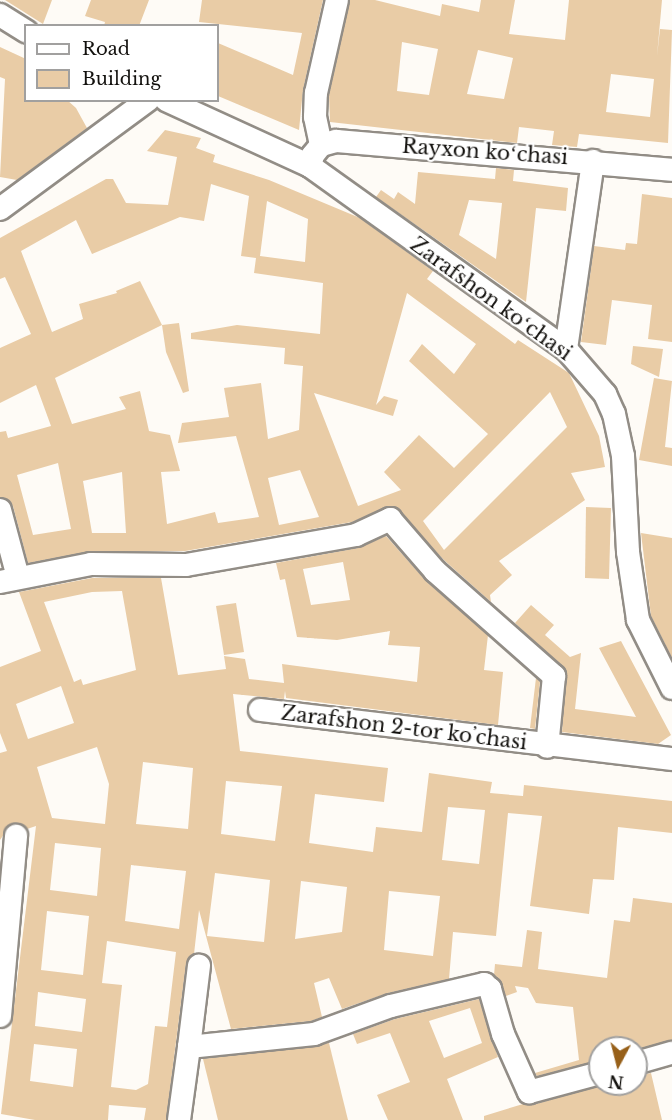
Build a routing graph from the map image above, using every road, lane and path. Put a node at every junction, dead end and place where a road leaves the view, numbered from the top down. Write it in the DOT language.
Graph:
graph roads {
  1 [pos="337,0"];
  2 [pos="0,15"];
  3 [pos="24,30"];
  4 [pos="145,102"];
  5 [pos="170,102"];
  6 [pos="321,145"];
  7 [pos="593,161"];
  8 [pos="310,166"];
  9 [pos="672,170"];
  10 [pos="0,209"];
  11 [pos="566,349"];
  12 [pos="0,510"];
  13 [pos="9,580"];
  14 [pos="672,688"];
  15 [pos="260,710"];
  16 [pos="548,747"];
  17 [pos="672,759"];
  18 [pos="16,836"];
  19 [pos="199,966"];
  20 [pos="0,1016"];
  21 [pos="189,1047"];
  22 [pos="672,1053"];
  23 [pos="648,1060"];
  24 [pos="588,1076"];
  25 [pos="179,1120"];
  1 -- 6 [label="street"];
  2 -- 3 [label="street"];
  4 -- 10 [label="street"];
  5 -- 8 [label="street, Zarafshon koʻchasi"];
  6 -- 7 [label="street, Rayxon koʻchasi"];
  6 -- 8 [label="street"];
  7 -- 9 [label="street, Rayxon koʻchasi"];
  7 -- 11 [label="street"];
  8 -- 11 [label="street, Zarafshon koʻchasi"];
  11 -- 14 [label="street, Zarafshon koʻchasi"];
  12 -- 13 [label="street"];
  13 -- 16 [label="street, Zarafshon 2-tor koʼchasi"];
  15 -- 16 [label="street, Zarafshon 2-tor koʼchasi"];
  16 -- 17 [label="street, Zarafshon 2-tor koʼchasi"];
  18 -- 20 [label="street"];
  19 -- 21 [label="street"];
  21 -- 24 [label="street"];
  21 -- 25 [label="street"];
  22 -- 23 [label="street"];
}
